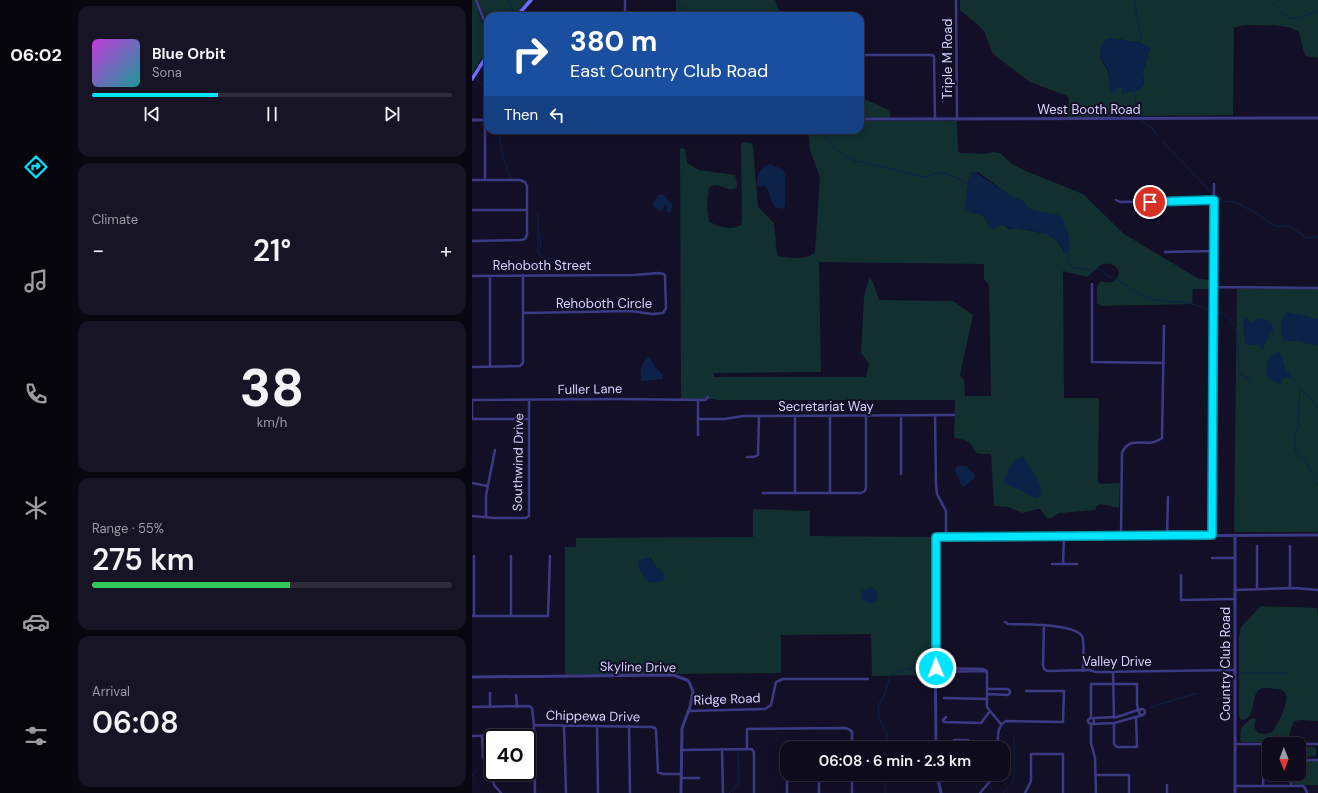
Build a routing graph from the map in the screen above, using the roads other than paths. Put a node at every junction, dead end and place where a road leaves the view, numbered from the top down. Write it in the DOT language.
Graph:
graph roads {
  1 [pos="476,0"];
  2 [pos="531,0"];
  3 [pos="626,0"];
  4 [pos="956,0"];
  5 [pos="520,12"];
  6 [pos="625,12"];
  7 [pos="484,20"];
  8 [pos="864,55"];
  9 [pos="484,60"];
  10 [pos="472,79"];
  11 [pos="1318,118"];
  12 [pos="864,119"];
  13 [pos="935,119"];
  14 [pos="957,119"];
  15 [pos="472,120"];
  16 [pos="484,120"];
  17 [pos="487,134"];
  18 [pos="472,180"];
  19 [pos="485,180"];
  20 [pos="1214,184"];
  21 [pos="1116,200"];
  22 [pos="1214,200"];
  23 [pos="472,210"];
  24 [pos="527,210"];
  25 [pos="472,241"];
  26 [pos="1214,251"];
  27 [pos="1165,252"];
  28 [pos="523,275"];
  29 [pos="612,275"];
  30 [pos="472,276"];
  31 [pos="490,276"];
  32 [pos="1092,284"];
  33 [pos="1214,287"];
  34 [pos="1318,288"];
  35 [pos="524,312"];
  36 [pos="1164,326"];
  37 [pos="1164,363"];
  38 [pos="472,367"];
  39 [pos="490,367"];
  40 [pos="708,397"];
  41 [pos="472,400"];
  42 [pos="698,400"];
  43 [pos="529,401"];
  44 [pos="901,415"];
  45 [pos="936,415"];
  46 [pos="954,415"];
  47 [pos="759,416"];
  48 [pos="794,416"];
  49 [pos="830,416"];
  50 [pos="866,416"];
  51 [pos="472,418"];
  52 [pos="529,419"];
  53 [pos="698,419"];
  54 [pos="698,435"];
  55 [pos="495,450"];
  56 [pos="747,457"];
  57 [pos="901,474"];
  58 [pos="472,483"];
  59 [pos="488,486"];
  60 [pos="763,493"];
  61 [pos="795,493"];
  62 [pos="830,493"];
  63 [pos="1168,497"];
  64 [pos="472,516"];
  65 [pos="486,516"];
  66 [pos="1235,534"];
  67 [pos="1064,535"];
  68 [pos="1121,535"];
  69 [pos="1167,535"];
  70 [pos="1212,535"];
  71 [pos="1318,535"];
  72 [pos="946,536"];
  73 [pos="1257,546"];
  74 [pos="1290,546"];
  75 [pos="474,556"];
  76 [pos="511,556"];
  77 [pos="550,556"];
  78 [pos="1212,558"];
  79 [pos="1235,558"];
  80 [pos="1052,564"];
  81 [pos="1063,564"];
  82 [pos="1077,564"];
  83 [pos="1181,575"];
  84 [pos="1290,588"];
  85 [pos="1257,589"];
  86 [pos="1235,590"];
  87 [pos="1318,590"];
  88 [pos="1235,599"];
  89 [pos="473,616"];
  90 [pos="511,616"];
  91 [pos="1005,622"];
  92 [pos="1044,625"];
  93 [pos="936,668"];
  94 [pos="1083,670"];
  95 [pos="1235,670"];
  96 [pos="987,671"];
  97 [pos="1113,671"];
  98 [pos="936,672"];
  99 [pos="472,677"];
  100 [pos="868,679"];
  101 [pos="1114,684"];
  102 [pos="987,689"];
  103 [pos="1026,691"];
  104 [pos="490,693"];
  105 [pos="987,694"];
  106 [pos="516,695"];
  107 [pos="944,698"];
  108 [pos="987,699"];
  109 [pos="472,707"];
  110 [pos="490,707"];
  111 [pos="516,707"];
  112 [pos="1140,709"];
  113 [pos="688,711"];
  114 [pos="990,711"];
  115 [pos="946,717"];
  116 [pos="1136,717"];
  117 [pos="1092,718"];
  118 [pos="1114,718"];
  119 [pos="1114,723"];
  120 [pos="1001,724"];
  121 [pos="1092,724"];
  122 [pos="534,725"];
  123 [pos="564,726"];
  124 [pos="597,726"];
  125 [pos="629,726"];
  126 [pos="534,729"];
  127 [pos="472,736"];
  128 [pos="482,736"];
  129 [pos="954,740"];
  130 [pos="852,741"];
  131 [pos="936,741"];
  132 [pos="968,741"];
  133 [pos="998,741"];
  134 [pos="1235,744"];
  135 [pos="1262,744"];
  136 [pos="1306,744"];
  137 [pos="1318,744"];
  138 [pos="722,749"];
  139 [pos="747,749"];
  140 [pos="681,750"];
  141 [pos="484,759"];
  142 [pos="1306,760"];
  143 [pos="1318,760"];
  144 [pos="1096,775"];
  145 [pos="681,776"];
  146 [pos="699,778"];
  147 [pos="493,781"];
  148 [pos="535,781"];
  149 [pos="787,781"];
  150 [pos="819,781"];
  151 [pos="852,781"];
  152 [pos="938,781"];
  153 [pos="990,781"];
  154 [pos="1264,781"];
  155 [pos="1291,781"];
  156 [pos="1167,784"];
  157 [pos="1235,786"];
  158 [pos="1264,786"];
  159 [pos="1291,786"];
  160 [pos="501,793"];
  161 [pos="535,793"];
  162 [pos="566,793"];
  163 [pos="598,793"];
  164 [pos="630,793"];
  165 [pos="681,793"];
  166 [pos="723,793"];
  167 [pos="754,793"];
  168 [pos="787,793"];
  169 [pos="819,793"];
  170 [pos="852,793"];
  171 [pos="941,793"];
  172 [pos="980,793"];
  173 [pos="1025,793"];
  174 [pos="1063,793"];
  175 [pos="1096,793"];
  176 [pos="1129,793"];
  177 [pos="1167,793"];
  178 [pos="1235,793"];
  179 [pos="1307,793"];
  1 -- 7 [label="street"];
  2 -- 5 [label="main road"];
  3 -- 6 [label="street"];
  4 -- 14 [label="street, Triple M Road"];
  8 -- 13 [label="street"];
  9 -- 10 [label="main road"];
  11 -- 14 [label="street, West Booth Road"];
  12 -- 13 [label="street, West Booth Road"];
  13 -- 14 [label="street, West Booth Road"];
  15 -- 16 [label="street"];
  17 -- 19 [label="street"];
  18 -- 19 [label="street"];
  19 -- 24 [label="street"];
  20 -- 22 [label="street"];
  21 -- 22 [label="street"];
  22 -- 26 [label="street"];
  23 -- 24 [label="street"];
  24 -- 25 [label="street"];
  26 -- 27 [label="street"];
  26 -- 33 [label="street"];
  28 -- 29 [label="street, Rehoboth Street"];
  28 -- 31 [label="street, Rehoboth Street"];
  28 -- 35 [label="street"];
  29 -- 35 [label="street, Rehoboth Circle"];
  30 -- 31 [label="street, Rehoboth Street"];
  31 -- 39 [label="street"];
  32 -- 37 [label="street"];
  33 -- 34 [label="street"];
  33 -- 70 [label="street"];
  35 -- 39 [label="street"];
  36 -- 37 [label="street"];
  37 -- 68 [label="street"];
  38 -- 39 [label="street"];
  40 -- 42 [label="street, Fuller Lane"];
  41 -- 43 [label="street, Fuller Lane"];
  41 -- 51 [label="street"];
  42 -- 43 [label="street, Fuller Lane"];
  42 -- 53 [label="street"];
  43 -- 52 [label="street, Southwind Drive"];
  44 -- 45 [label="street, Secretariat Way"];
  44 -- 50 [label="street, Secretariat Way"];
  44 -- 57 [label="street"];
  45 -- 46 [label="street, Secretariat Way"];
  45 -- 72 [label="street"];
  47 -- 48 [label="street, Secretariat Way"];
  47 -- 53 [label="street, Secretariat Way"];
  47 -- 56 [label="street"];
  48 -- 49 [label="street, Secretariat Way"];
  48 -- 61 [label="street"];
  49 -- 50 [label="street, Secretariat Way"];
  49 -- 62 [label="street"];
  50 -- 62 [label="street"];
  51 -- 52 [label="street"];
  52 -- 65 [label="street, Southwind Drive"];
  53 -- 54 [label="street"];
  55 -- 59 [label="street"];
  58 -- 59 [label="street"];
  59 -- 65 [label="street"];
  60 -- 61 [label="street"];
  61 -- 62 [label="street"];
  63 -- 69 [label="street"];
  64 -- 65 [label="street, Southwind Drive"];
  66 -- 70 [label="street"];
  66 -- 71 [label="street"];
  66 -- 79 [label="street, Country Club Road"];
  67 -- 68 [label="street"];
  67 -- 72 [label="street"];
  67 -- 81 [label="street"];
  68 -- 69 [label="street"];
  69 -- 70 [label="street"];
  72 -- 93 [label="street"];
  73 -- 85 [label="street"];
  74 -- 84 [label="street"];
  75 -- 89 [label="street"];
  76 -- 90 [label="street"];
  77 -- 90 [label="street"];
  78 -- 79 [label="street"];
  79 -- 86 [label="street, Country Club Road"];
  80 -- 81 [label="street"];
  81 -- 82 [label="street"];
  83 -- 88 [label="street"];
  84 -- 85 [label="street"];
  84 -- 87 [label="street"];
  85 -- 86 [label="street"];
  86 -- 88 [label="street, Country Club Road"];
  88 -- 95 [label="street, Country Club Road"];
  89 -- 90 [label="street"];
  91 -- 92 [label="street"];
  92 -- 94 [label="street"];
  92 -- 94 [label="street, Valley Drive"];
  93 -- 96 [label="street"];
  93 -- 98 [label="street"];
  94 -- 97 [label="street, Valley Drive"];
  95 -- 97 [label="street, Valley Drive"];
  95 -- 134 [label="street, Country Club Road"];
  96 -- 98 [label="street"];
  96 -- 102 [label="street"];
  97 -- 101 [label="street"];
  98 -- 131 [label="street"];
  99 -- 113 [label="street, Skyline Drive"];
  100 -- 113 [label="street, Ridge Road"];
  101 -- 112 [label="street"];
  101 -- 117 [label="street"];
  101 -- 118 [label="street"];
  102 -- 105 [label="street"];
  102 -- 105 [label="street"];
  103 -- 120 [label="street"];
  104 -- 110 [label="street"];
  105 -- 108 [label="street"];
  106 -- 111 [label="street"];
  107 -- 108 [label="street"];
  108 -- 114 [label="street"];
  109 -- 110 [label="street"];
  110 -- 111 [label="street"];
  111 -- 122 [label="street"];
  112 -- 116 [label="street"];
  112 -- 118 [label="street"];
  113 -- 140 [label="street, Skyline Drive"];
  114 -- 115 [label="street"];
  114 -- 120 [label="street"];
  116 -- 119 [label="street"];
  116 -- 119 [label="street"];
  117 -- 118 [label="street"];
  117 -- 121 [label="street"];
  117 -- 121 [label="street"];
  119 -- 121 [label="street"];
  120 -- 133 [label="street"];
  121 -- 144 [label="street"];
  122 -- 123 [label="street, Chippewa Drive"];
  122 -- 126 [label="street"];
  123 -- 124 [label="street, Chippewa Drive"];
  123 -- 162 [label="street"];
  124 -- 125 [label="street, Chippewa Drive"];
  124 -- 163 [label="street"];
  125 -- 145 [label="street, Chippewa Drive"];
  125 -- 164 [label="street"];
  127 -- 128 [label="street"];
  128 -- 141 [label="street"];
  129 -- 132 [label="street"];
  130 -- 139 [label="street"];
  134 -- 135 [label="street"];
  134 -- 157 [label="street, Country Club Road"];
  136 -- 137 [label="street"];
  138 -- 139 [label="street"];
  138 -- 140 [label="street"];
  138 -- 166 [label="street"];
  139 -- 167 [label="street"];
  140 -- 145 [label="street, Skyline Drive"];
  142 -- 143 [label="street"];
  144 -- 175 [label="street"];
  144 -- 176 [label="street"];
  145 -- 146 [label="street"];
  145 -- 165 [label="street, Skyline Drive"];
  147 -- 160 [label="street"];
  148 -- 161 [label="street"];
  149 -- 168 [label="street"];
  150 -- 169 [label="street"];
  151 -- 170 [label="street"];
  152 -- 171 [label="street"];
  153 -- 172 [label="street"];
  154 -- 158 [label="street"];
  155 -- 159 [label="street"];
  156 -- 177 [label="street"];
  157 -- 158 [label="street"];
  157 -- 178 [label="street, Country Club Road"];
  158 -- 159 [label="street"];
  159 -- 179 [label="street"];
  173 -- 174 [label="street"];
}
